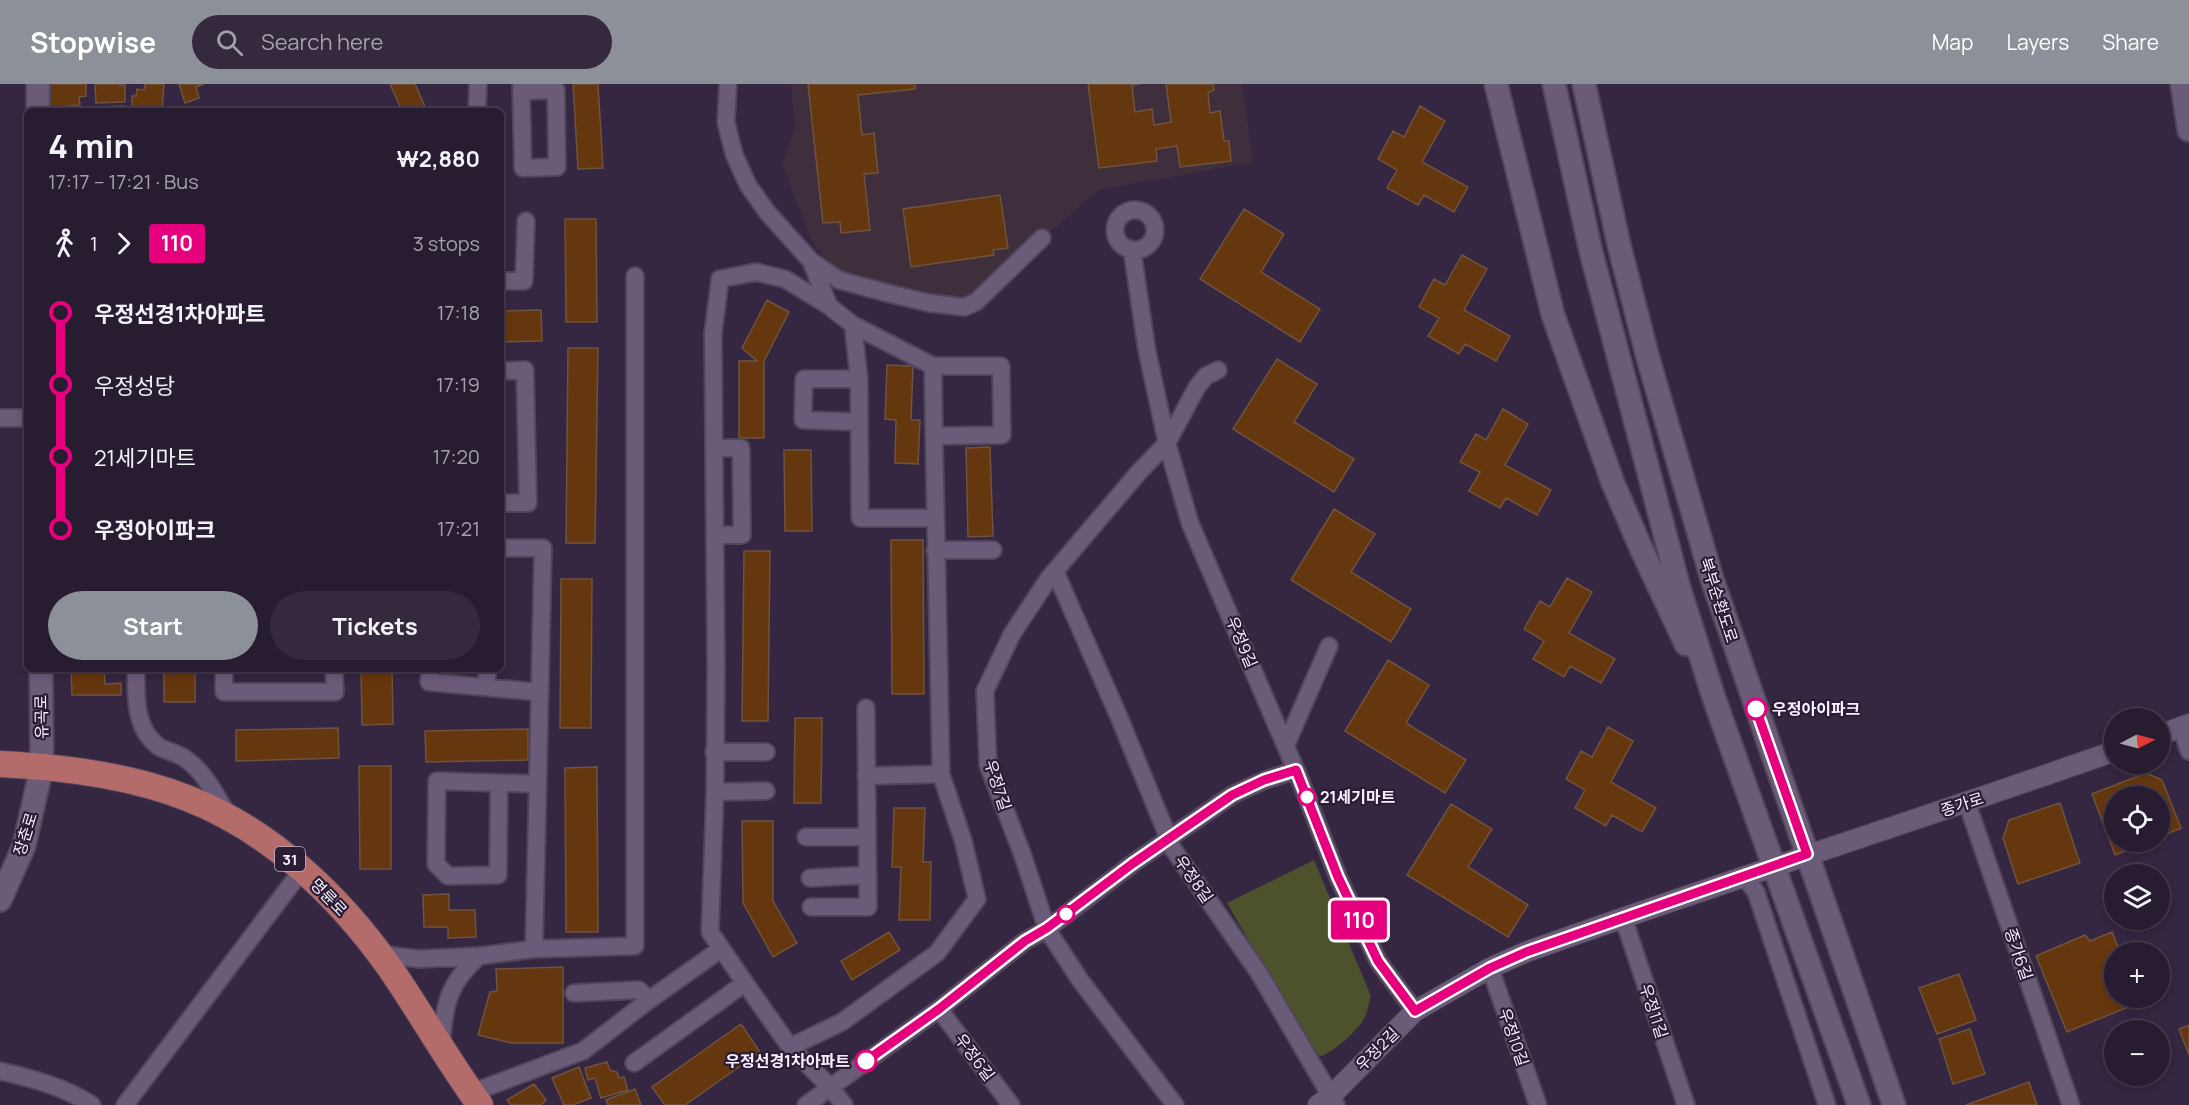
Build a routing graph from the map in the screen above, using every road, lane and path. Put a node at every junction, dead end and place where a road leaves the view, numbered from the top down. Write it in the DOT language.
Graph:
graph roads {
  1 [pos="38,84"];
  2 [pos="478,84"];
  3 [pos="728,84"];
  4 [pos="1496,84"];
  5 [pos="1554,84"];
  6 [pos="1584,84"];
  7 [pos="2182,84"];
  8 [pos="521,88"];
  9 [pos="38,108"];
  10 [pos="477,108"];
  11 [pos="2189,130"];
  12 [pos="526,221"];
  13 [pos="1042,238"];
  14 [pos="1132,250"];
  15 [pos="811,261"];
  16 [pos="635,276"];
  17 [pos="504,281"];
  18 [pos="829,306"];
  19 [pos="853,325"];
  20 [pos="933,366"];
  21 [pos="1218,369"];
  22 [pos="504,371"];
  23 [pos="859,379"];
  24 [pos="0,418"];
  25 [pos="24,418"];
  26 [pos="859,422"];
  27 [pos="934,436"];
  28 [pos="1167,443"];
  29 [pos="714,448"];
  30 [pos="504,503"];
  31 [pos="935,519"];
  32 [pos="715,535"];
  33 [pos="504,548"];
  34 [pos="935,550"];
  35 [pos="993,550"];
  36 [pos="1055,571"];
  37 [pos="1329,646"];
  38 [pos="41,672"];
  39 [pos="136,672"];
  40 [pos="224,672"];
  41 [pos="334,672"];
  42 [pos="429,672"];
  43 [pos="487,672"];
  44 [pos="487,687"];
  45 [pos="538,692"];
  46 [pos="1715,701"];
  47 [pos="866,708"];
  48 [pos="2185,726"];
  49 [pos="2170,731"];
  50 [pos="1286,745"];
  51 [pos="2189,751"];
  52 [pos="714,752"];
  53 [pos="766,752"];
  54 [pos="2104,755"];
  55 [pos="0,764"];
  56 [pos="42,766"];
  57 [pos="1296,770"];
  58 [pos="941,774"];
  59 [pos="866,776"];
  60 [pos="499,783"];
  61 [pos="538,784"];
  62 [pos="766,791"];
  63 [pos="715,792"];
  64 [pos="1967,803"];
  65 [pos="230,818"];
  66 [pos="806,837"];
  67 [pos="867,837"];
  68 [pos="1169,840"];
  69 [pos="1807,854"];
  70 [pos="1774,866"];
  71 [pos="302,870"];
  72 [pos="868,875"];
  73 [pos="1744,876"];
  74 [pos="810,878"];
  75 [pos="0,900"];
  76 [pos="811,907"];
  77 [pos="1623,917"];
  78 [pos="1047,928"];
  79 [pos="534,949"];
  80 [pos="721,949"];
  81 [pos="379,954"];
  82 [pos="479,956"];
  83 [pos="1490,968"];
  84 [pos="745,983"];
  85 [pos="574,993"];
  86 [pos="649,1000"];
  87 [pos="939,1009"];
  88 [pos="1415,1011"];
  89 [pos="441,1047"];
  90 [pos="790,1047"];
  91 [pos="634,1063"];
  92 [pos="0,1071"];
  93 [pos="830,1087"];
  94 [pos="476,1099"];
  95 [pos="1328,1102"];
  96 [pos="92,1105"];
  97 [pos="125,1105"];
  98 [pos="806,1105"];
  99 [pos="844,1105"];
  100 [pos="1011,1105"];
  101 [pos="1175,1105"];
  102 [pos="1538,1105"];
  103 [pos="1686,1105"];
  104 [pos="1827,1105"];
  105 [pos="1859,1105"];
  106 [pos="1894,1105"];
  107 [pos="2071,1105"];
  1 -- 9 [label="main road"];
  2 -- 10 [label="street"];
  3 -- 15 [label="street"];
  4 -- 46 [label="main road"];
  5 -- 46 [label="main road, 북부순환도로"];
  6 -- 69 [label="main road, 북부순환도로"];
  7 -- 11 [label="main road"];
  8 -- 8 [label="street"];
  12 -- 17 [label="street"];
  13 -- 15 [label="street"];
  14 -- 28 [label="street, 우정9길"];
  15 -- 18 [label="street"];
  16 -- 79 [label="street"];
  18 -- 19 [label="street"];
  18 -- 29 [label="street"];
  19 -- 20 [label="street"];
  19 -- 23 [label="street"];
  20 -- 27 [label="street"];
  20 -- 27 [label="street"];
  21 -- 28 [label="street, 우정7길"];
  22 -- 30 [label="street"];
  23 -- 26 [label="street"];
  23 -- 26 [label="street"];
  24 -- 25 [label="street"];
  26 -- 31 [label="street"];
  27 -- 31 [label="street"];
  28 -- 36 [label="street, 우정7길"];
  28 -- 50 [label="street, 우정9길"];
  29 -- 32 [label="street"];
  29 -- 32 [label="street"];
  31 -- 34 [label="street"];
  32 -- 52 [label="street"];
  33 -- 45 [label="street"];
  34 -- 35 [label="street"];
  34 -- 58 [label="street"];
  36 -- 68 [label="street, 우정8길"];
  36 -- 78 [label="street, 우정7길"];
  37 -- 50 [label="street"];
  38 -- 56 [label="main road, 유곡로"];
  39 -- 65 [label="street"];
  40 -- 41 [label="street"];
  42 -- 44 [label="street"];
  43 -- 44 [label="street"];
  44 -- 45 [label="street"];
  45 -- 61 [label="street"];
  46 -- 70 [label="main road, 북부순환도로"];
  47 -- 59 [label="street"];
  48 -- 49 [label="street"];
  48 -- 51 [label="street"];
  50 -- 57 [label="street, 우정9길"];
  52 -- 53 [label="street"];
  52 -- 63 [label="street"];
  54 -- 64 [label="street, 종가로"];
  55 -- 56 [label="main road, 명륜로 / 31"];
  56 -- 65 [label="main road, 명륜로 / 31"];
  56 -- 75 [label="main road, 장춘로"];
  57 -- 68 [label="street"];
  57 -- 88 [label="street, 우정9길"];
  58 -- 59 [label="street"];
  58 -- 90 [label="street"];
  59 -- 67 [label="street"];
  60 -- 60 [label="street"];
  60 -- 61 [label="street"];
  61 -- 79 [label="street"];
  62 -- 63 [label="street"];
  63 -- 80 [label="street"];
  64 -- 69 [label="street, 종가로"];
  64 -- 107 [label="street, 종가6길"];
  65 -- 71 [label="main road, 명륜로 / 31"];
  66 -- 67 [label="street"];
  67 -- 72 [label="street"];
  68 -- 78 [label="street"];
  68 -- 95 [label="street, 우정8길"];
  69 -- 70 [label="street, 우정2길"];
  69 -- 106 [label="main road, 북부순환도로"];
  70 -- 73 [label="street, 우정2길"];
  70 -- 105 [label="main road, 북부순환도로"];
  71 -- 81 [label="main road, 명륜로 / 31"];
  71 -- 97 [label="street"];
  72 -- 74 [label="street"];
  72 -- 76 [label="street"];
  73 -- 77 [label="street, 우정2길"];
  73 -- 104 [label="street"];
  77 -- 83 [label="street, 우정2길"];
  77 -- 103 [label="street, 우정11길"];
  78 -- 87 [label="street"];
  78 -- 101 [label="street, 우정7길"];
  79 -- 82 [label="street"];
  80 -- 84 [label="street"];
  80 -- 86 [label="street"];
  81 -- 82 [label="street"];
  81 -- 89 [label="main road, 명륜로 / 31"];
  82 -- 89 [label="street"];
  83 -- 88 [label="street, 우정2길"];
  83 -- 102 [label="street, 우정10길"];
  84 -- 90 [label="street"];
  84 -- 91 [label="street"];
  85 -- 86 [label="street"];
  86 -- 94 [label="street"];
  87 -- 93 [label="street"];
  87 -- 100 [label="street, 우정6길"];
  88 -- 95 [label="street, 우정2길"];
  89 -- 94 [label="main road, 명륜로 / 31"];
  90 -- 93 [label="street"];
  92 -- 96 [label="street"];
  93 -- 98 [label="street"];
  93 -- 99 [label="street"];
}
